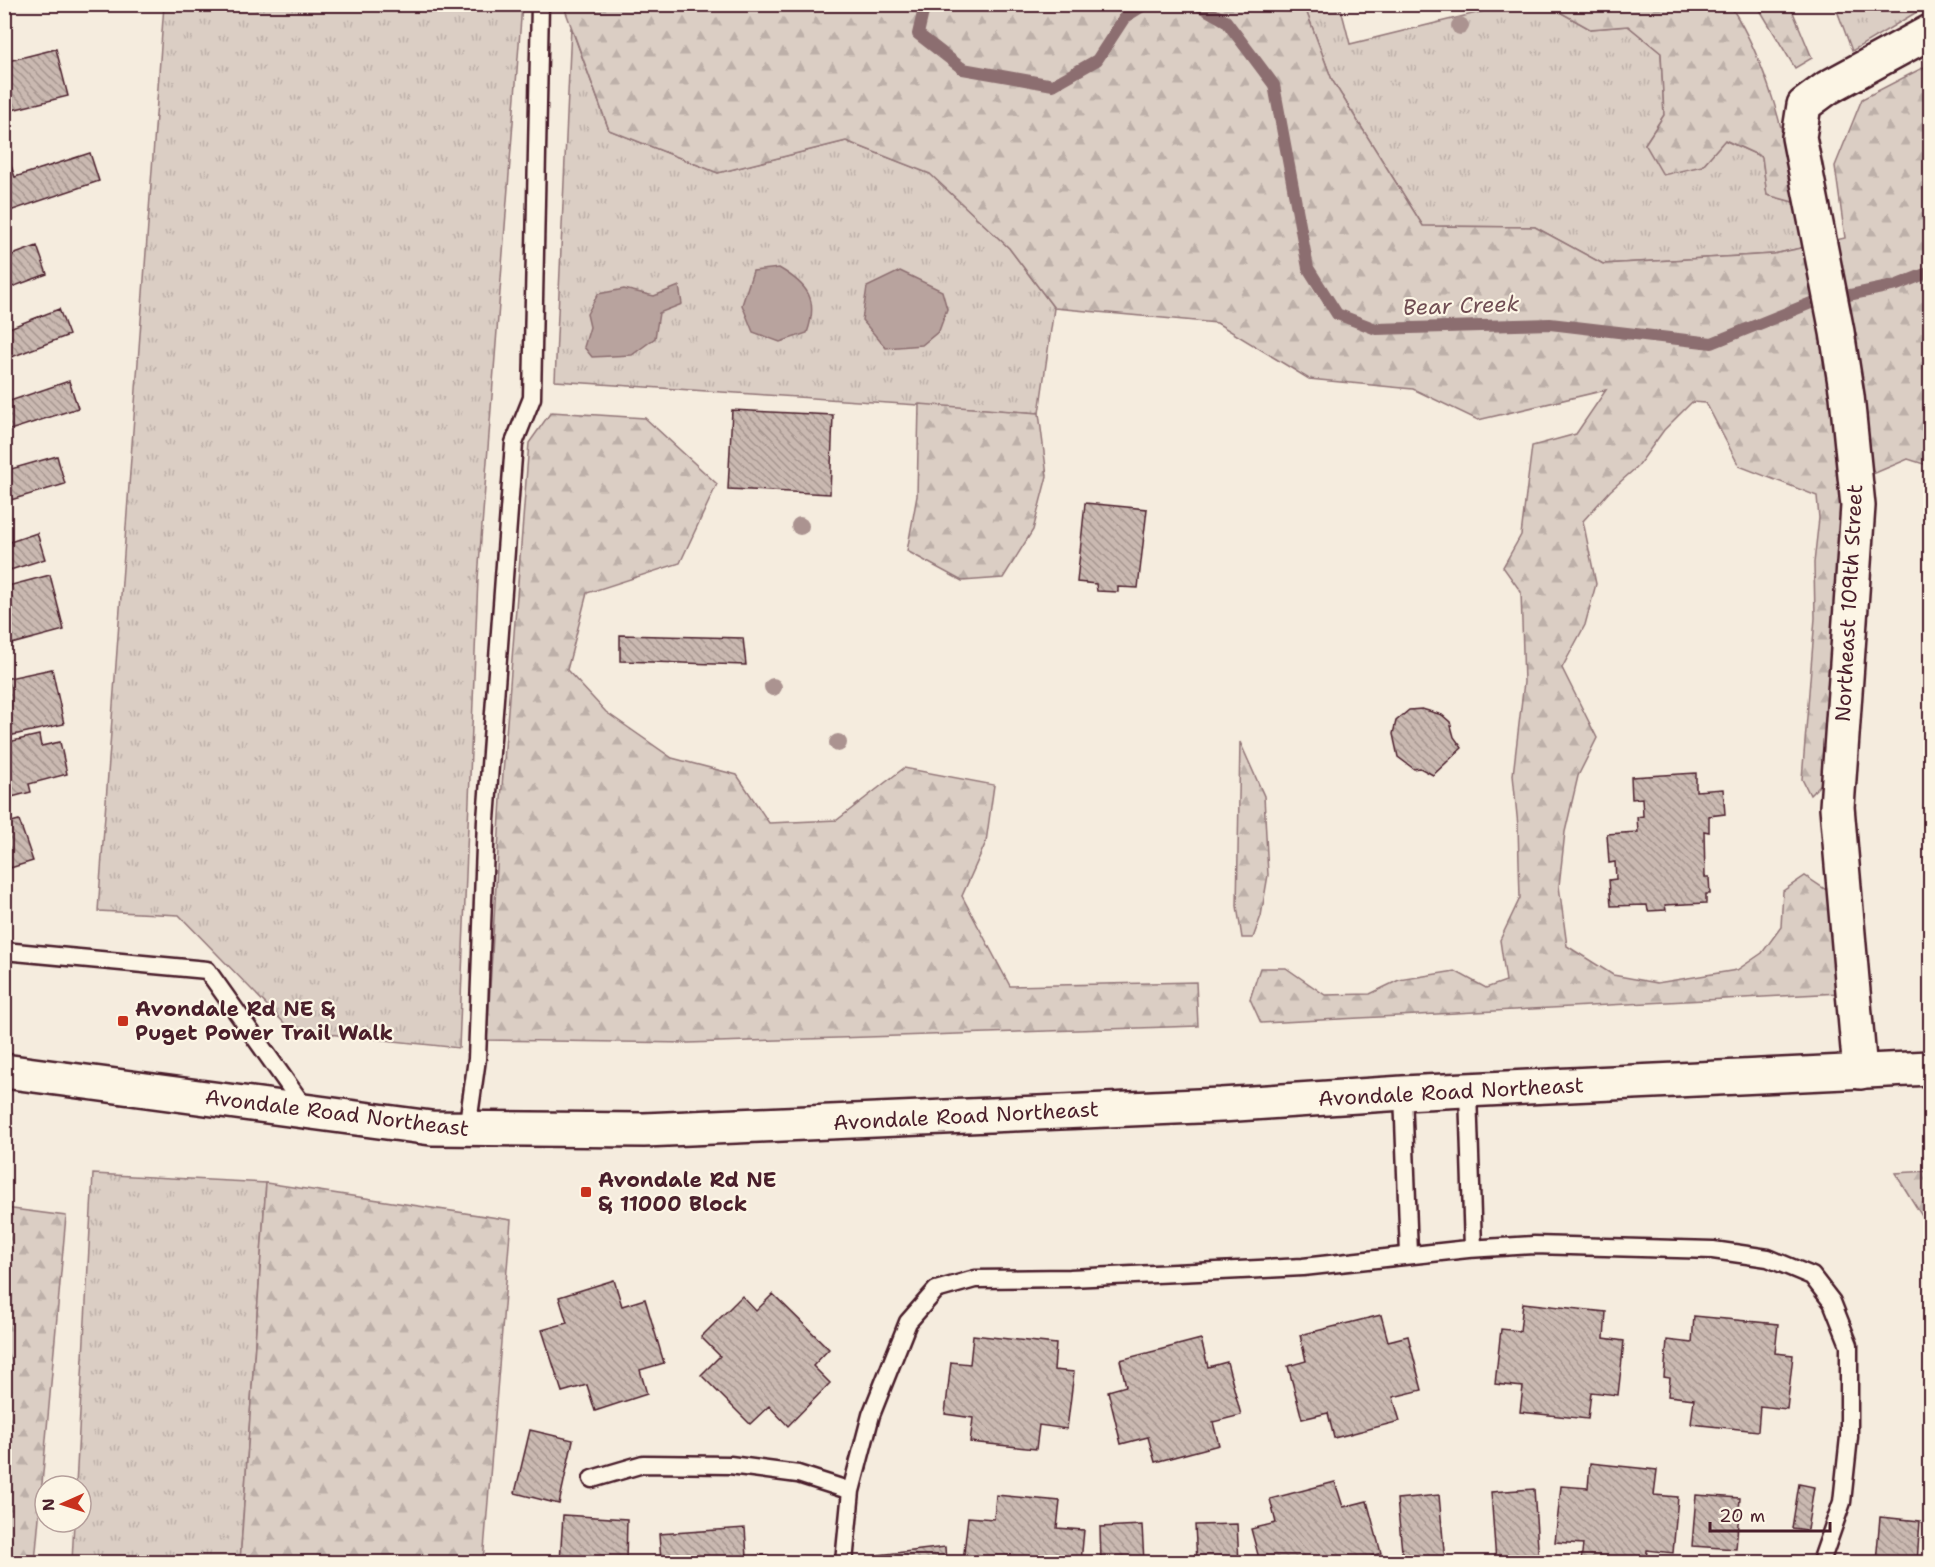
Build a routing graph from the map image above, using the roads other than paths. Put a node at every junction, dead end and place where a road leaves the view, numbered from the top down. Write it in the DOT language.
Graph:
graph roads {
  1 [pos="540,4"];
  2 [pos="1930,32"];
  3 [pos="4,951"];
  4 [pos="1930,1068"];
  5 [pos="4,1071"];
  6 [pos="1860,1072"];
  7 [pos="1468,1092"];
  8 [pos="1403,1093"];
  9 [pos="308,1112"];
  10 [pos="467,1130"];
  11 [pos="1473,1248"];
  12 [pos="1408,1254"];
  13 [pos="592,1479"];
  14 [pos="851,1491"];
  15 [pos="844,1563"];
  16 [pos="1821,1563"];
  1 -- 10 [label="lane"];
  2 -- 6 [label="main road, Northeast 109th Street"];
  3 -- 9 [label="lane"];
  4 -- 6 [label="main road, Avondale Road Northeast"];
  5 -- 9 [label="main road, Avondale Road Northeast"];
  6 -- 7 [label="main road, Avondale Road Northeast"];
  7 -- 8 [label="main road, Avondale Road Northeast"];
  7 -- 11 [label="lane"];
  8 -- 10 [label="main road, Avondale Road Northeast"];
  8 -- 12 [label="lane"];
  9 -- 10 [label="main road, Avondale Road Northeast"];
  11 -- 12 [label="lane"];
  11 -- 16 [label="lane"];
  12 -- 14 [label="lane"];
  13 -- 14 [label="lane"];
  14 -- 15 [label="lane"];
}
